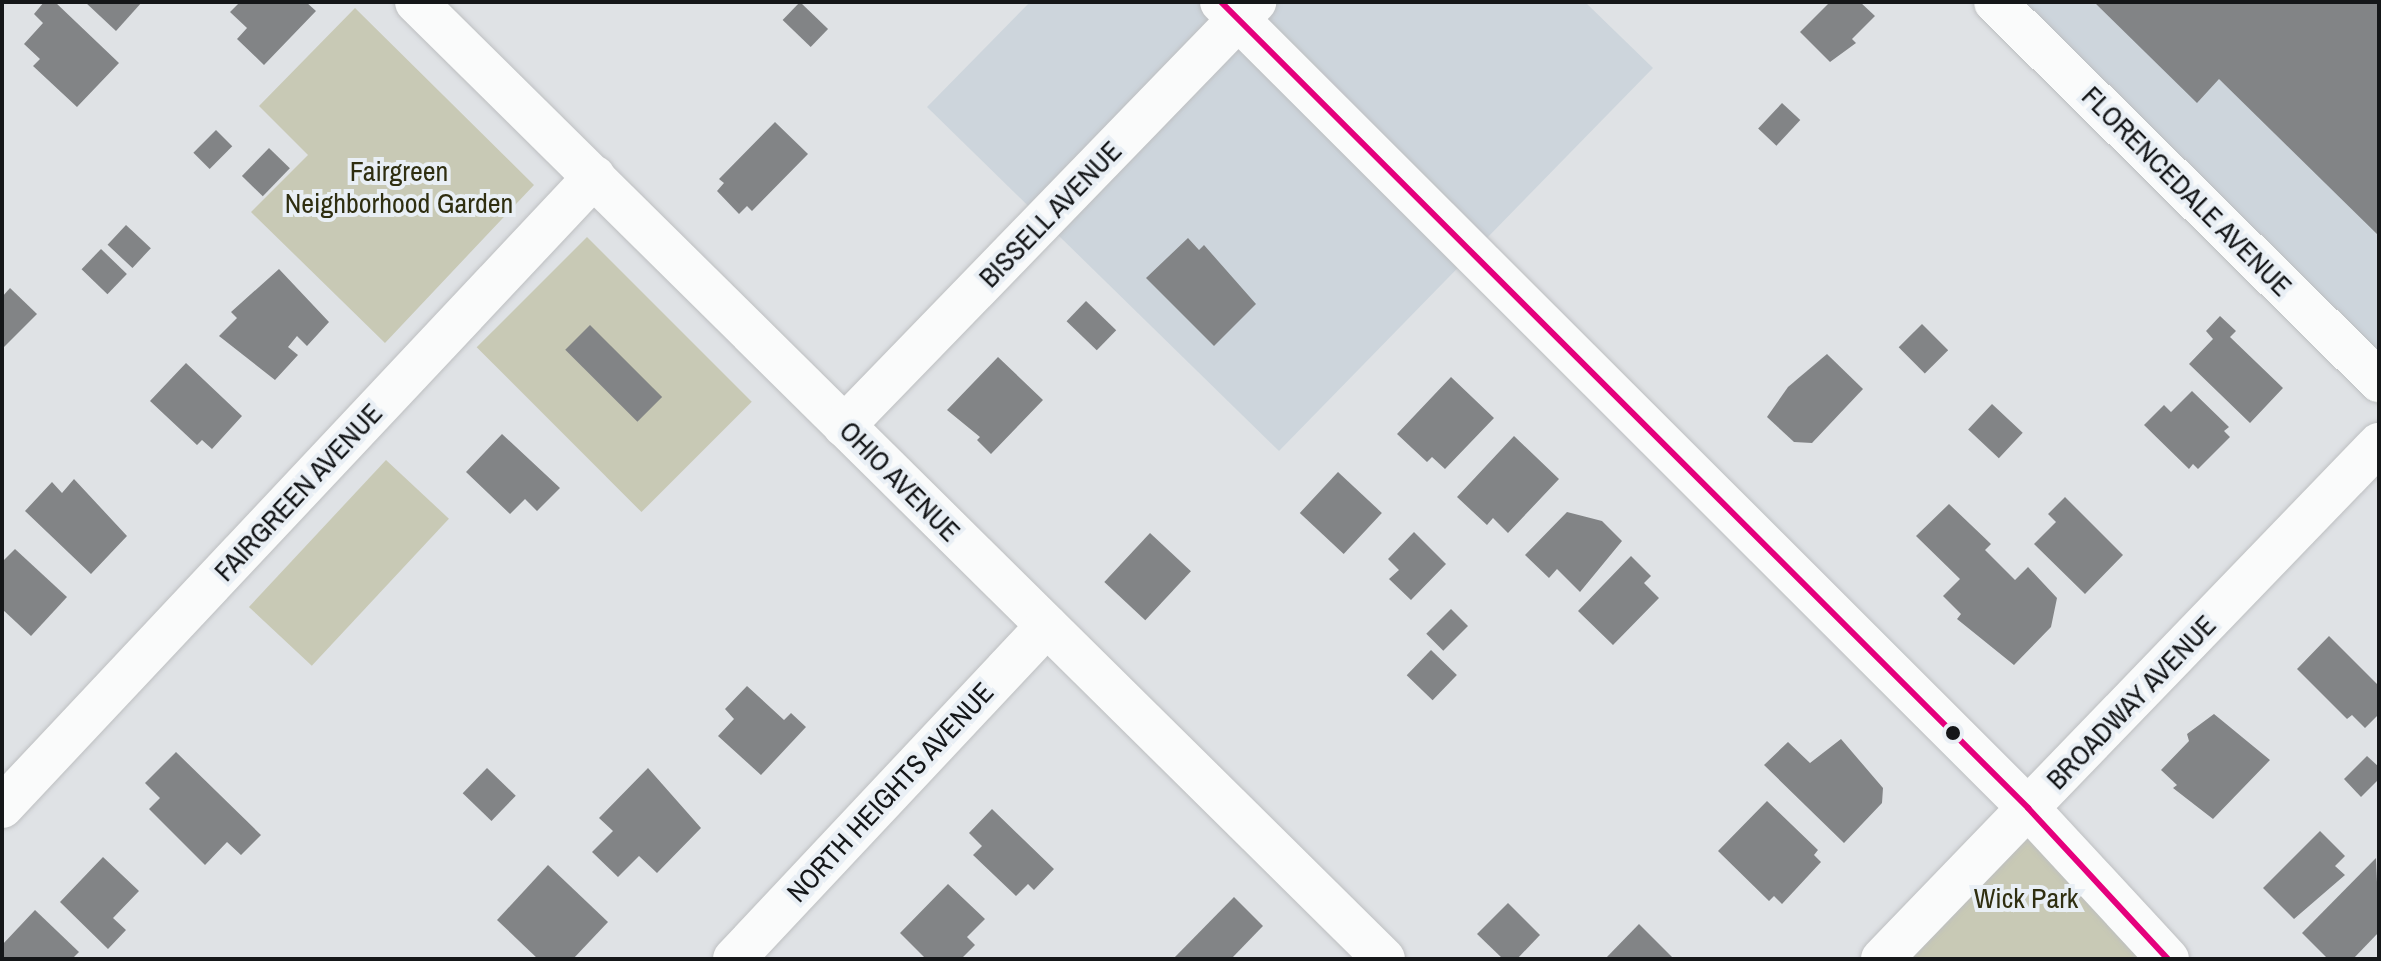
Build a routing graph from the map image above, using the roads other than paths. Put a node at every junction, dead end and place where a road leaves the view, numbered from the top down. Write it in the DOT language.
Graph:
graph roads {
  1 [pos="416,2"];
  2 [pos="1995,2"];
  3 [pos="1238,8"];
  4 [pos="594,177"];
  5 [pos="2379,381"];
  6 [pos="844,426"];
  7 [pos="2379,444"];
  8 [pos="1047,626"];
  9 [pos="2,807"];
  10 [pos="2028,808"];
  11 [pos="734,959"];
  12 [pos="1384,959"];
  13 [pos="1882,959"];
  14 [pos="2168,959"];
  1 -- 4 [label="street, OHIO AVENUE"];
  2 -- 5 [label="street, FLORENCEDALE AVENUE"];
  3 -- 6 [label="street, BISSELL AVENUE"];
  3 -- 10 [label="street"];
  4 -- 6 [label="street, OHIO AVENUE"];
  4 -- 9 [label="street, FAIRGREEN AVENUE"];
  6 -- 8 [label="street, OHIO AVENUE"];
  7 -- 10 [label="street, BROADWAY AVENUE"];
  8 -- 11 [label="street, NORTH HEIGHTS AVENUE"];
  8 -- 12 [label="street, OHIO AVENUE"];
  10 -- 13 [label="street, BROADWAY AVENUE"];
  10 -- 14 [label="street"];
}
